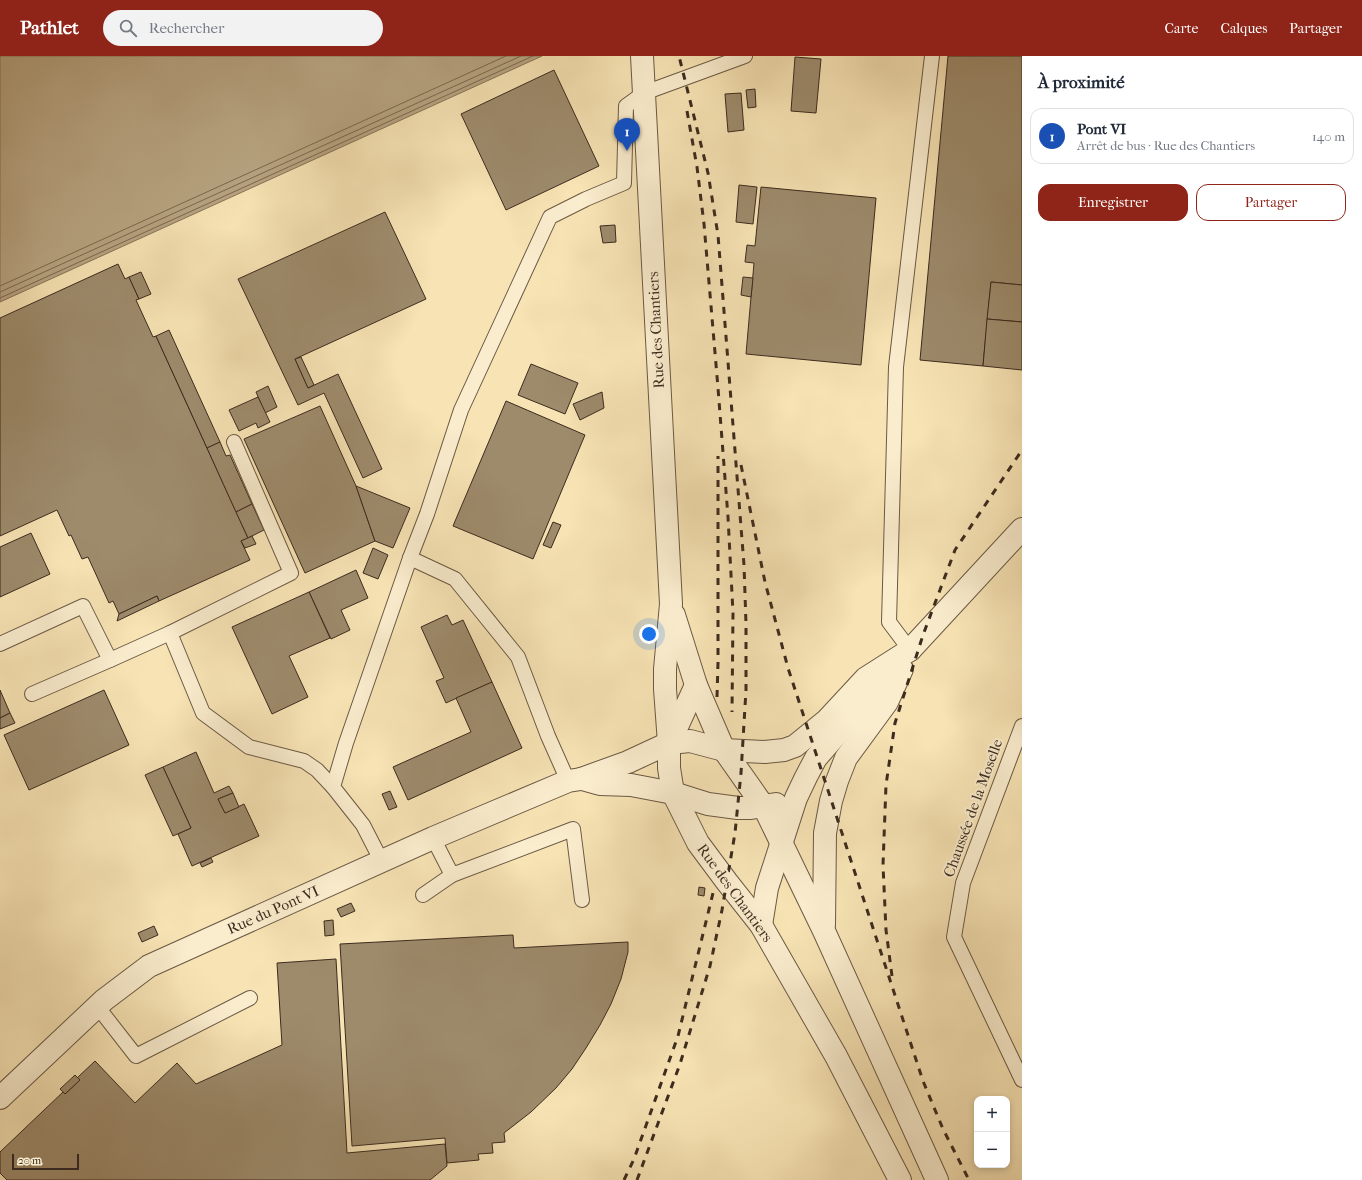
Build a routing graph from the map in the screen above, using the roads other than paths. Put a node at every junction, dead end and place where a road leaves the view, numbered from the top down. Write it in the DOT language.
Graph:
graph roads {
  1 [pos="642,56"];
  2 [pos="745,56"];
  3 [pos="932,56"];
  4 [pos="644,93"];
  5 [pos="234,442"];
  6 [pos="1022,529"];
  7 [pos="410,558"];
  8 [pos="671,604"];
  9 [pos="170,633"];
  10 [pos="0,644"];
  11 [pos="910,650"];
  12 [pos="110,660"];
  13 [pos="696,685"];
  14 [pos="32,694"];
  15 [pos="1022,726"];
  16 [pos="669,743"];
  17 [pos="724,750"];
  18 [pos="846,758"];
  19 [pos="575,780"];
  20 [pos="333,787"];
  21 [pos="673,793"];
  22 [pos="796,798"];
  23 [pos="764,807"];
  24 [pos="433,838"];
  25 [pos="782,843"];
  26 [pos="381,860"];
  27 [pos="452,875"];
  28 [pos="423,895"];
  29 [pos="582,900"];
  30 [pos="761,925"];
  31 [pos="824,931"];
  32 [pos="250,998"];
  33 [pos="97,1006"];
  34 [pos="1022,1080"];
  35 [pos="0,1098"];
  36 [pos="900,1180"];
  37 [pos="937,1180"];
  1 -- 4 [label="street, Rue des Chantiers"];
  2 -- 4 [label="lane"];
  3 -- 11 [label="lane"];
  4 -- 7 [label="lane"];
  4 -- 8 [label="street, Rue des Chantiers"];
  5 -- 9 [label="lane"];
  6 -- 11 [label="street"];
  7 -- 19 [label="lane"];
  7 -- 20 [label="lane"];
  8 -- 13 [label="street, Rue des Chantiers"];
  8 -- 16 [label="street, Rue des Chantiers"];
  9 -- 12 [label="lane"];
  9 -- 20 [label="lane"];
  10 -- 12 [label="lane"];
  11 -- 17 [label="street, Rue du Pont VI"];
  11 -- 18 [label="street"];
  11 -- 22 [label="street"];
  12 -- 14 [label="lane"];
  13 -- 16 [label="street"];
  13 -- 17 [label="street, Rue des Chantiers"];
  15 -- 34 [label="lane, Chaussée de la Moselle"];
  16 -- 17 [label="street, Rue du Pont VI"];
  16 -- 19 [label="street, Rue du Pont VI"];
  16 -- 21 [label="street, Rue des Chantiers"];
  17 -- 23 [label="street, Rue des Chantiers"];
  18 -- 22 [label="street"];
  18 -- 31 [label="street"];
  19 -- 21 [label="street"];
  19 -- 24 [label="street, Rue du Pont VI"];
  20 -- 26 [label="lane"];
  21 -- 23 [label="street"];
  21 -- 30 [label="street, Rue des Chantiers"];
  22 -- 23 [label="street"];
  22 -- 25 [label="street"];
  23 -- 25 [label="street, Rue des Chantiers"];
  24 -- 26 [label="street, Rue du Pont VI"];
  24 -- 27 [label="lane"];
  25 -- 30 [label="street"];
  25 -- 31 [label="street, Rue des Chantiers"];
  26 -- 33 [label="street, Rue du Pont VI"];
  27 -- 28 [label="lane"];
  27 -- 29 [label="lane"];
  30 -- 36 [label="street, Rue des Chantiers"];
  31 -- 37 [label="street, Rue des Chantiers"];
  32 -- 33 [label="lane"];
  33 -- 35 [label="street, Rue du Pont VI"];
}
